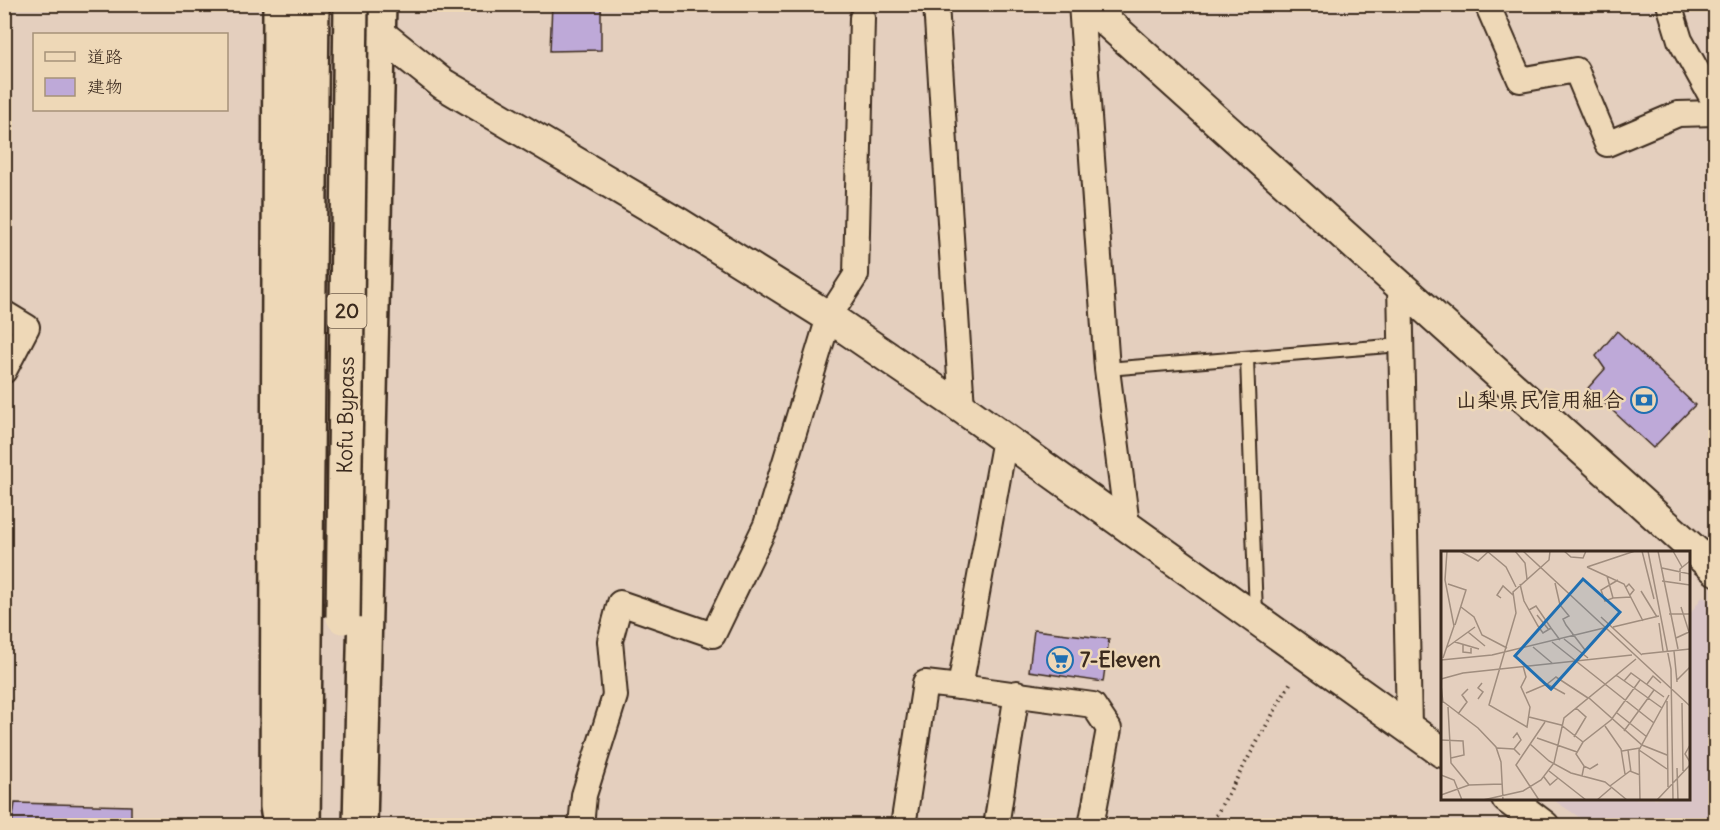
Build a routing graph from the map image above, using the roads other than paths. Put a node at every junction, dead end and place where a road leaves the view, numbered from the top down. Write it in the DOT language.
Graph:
graph roads {
  1 [pos="280,4"];
  2 [pos="312,4"];
  3 [pos="343,4"];
  4 [pos="351,4"];
  5 [pos="936,4"];
  6 [pos="1081,4"];
  7 [pos="1087,4"];
  8 [pos="1488,4"];
  9 [pos="1669,4"];
  10 [pos="862,18"];
  11 [pos="378,19"];
  12 [pos="1716,105"];
  13 [pos="1716,113"];
  14 [pos="1400,284"];
  15 [pos="4,313"];
  16 [pos="829,317"];
  17 [pos="1401,345"];
  18 [pos="1247,358"];
  19 [pos="1107,369"];
  20 [pos="4,371"];
  21 [pos="962,408"];
  22 [pos="1005,439"];
  23 [pos="1127,525"];
  24 [pos="1716,570"];
  25 [pos="1256,619"];
  26 [pos="960,687"];
  27 [pos="1017,693"];
  28 [pos="1409,727"];
  29 [pos="1441,751"];
  30 [pos="1510,800"];
  31 [pos="280,825"];
  32 [pos="303,825"];
  33 [pos="338,825"];
  34 [pos="360,825"];
  35 [pos="581,825"];
  36 [pos="903,825"];
  37 [pos="996,825"];
  38 [pos="1091,825"];
  39 [pos="1544,825"];
  1 -- 31 [label="highway"];
  2 -- 32 [label="highway, Kofu Bypass / 20"];
  3 -- 11 [label="street"];
  4 -- 33 [label="highway, Kofu Bypass / 20, bridge"];
  5 -- 21 [label="street"];
  6 -- 19 [label="street"];
  7 -- 14 [label="street"];
  8 -- 13 [label="street"];
  9 -- 12 [label="street"];
  10 -- 16 [label="street"];
  11 -- 16 [label="street"];
  11 -- 34 [label="highway"];
  14 -- 17 [label="street"];
  14 -- 24 [label="street"];
  15 -- 20 [label="street"];
  16 -- 21 [label="street"];
  16 -- 35 [label="street"];
  17 -- 18 [label="lane"];
  17 -- 28 [label="street"];
  18 -- 19 [label="lane"];
  18 -- 25 [label="lane"];
  19 -- 23 [label="street"];
  21 -- 22 [label="street"];
  22 -- 23 [label="street"];
  22 -- 26 [label="street"];
  23 -- 25 [label="street"];
  25 -- 28 [label="street"];
  26 -- 27 [label="street"];
  26 -- 36 [label="street"];
  27 -- 37 [label="street"];
  27 -- 38 [label="street"];
  28 -- 29 [label="street"];
  30 -- 39 [label="street"];
}
